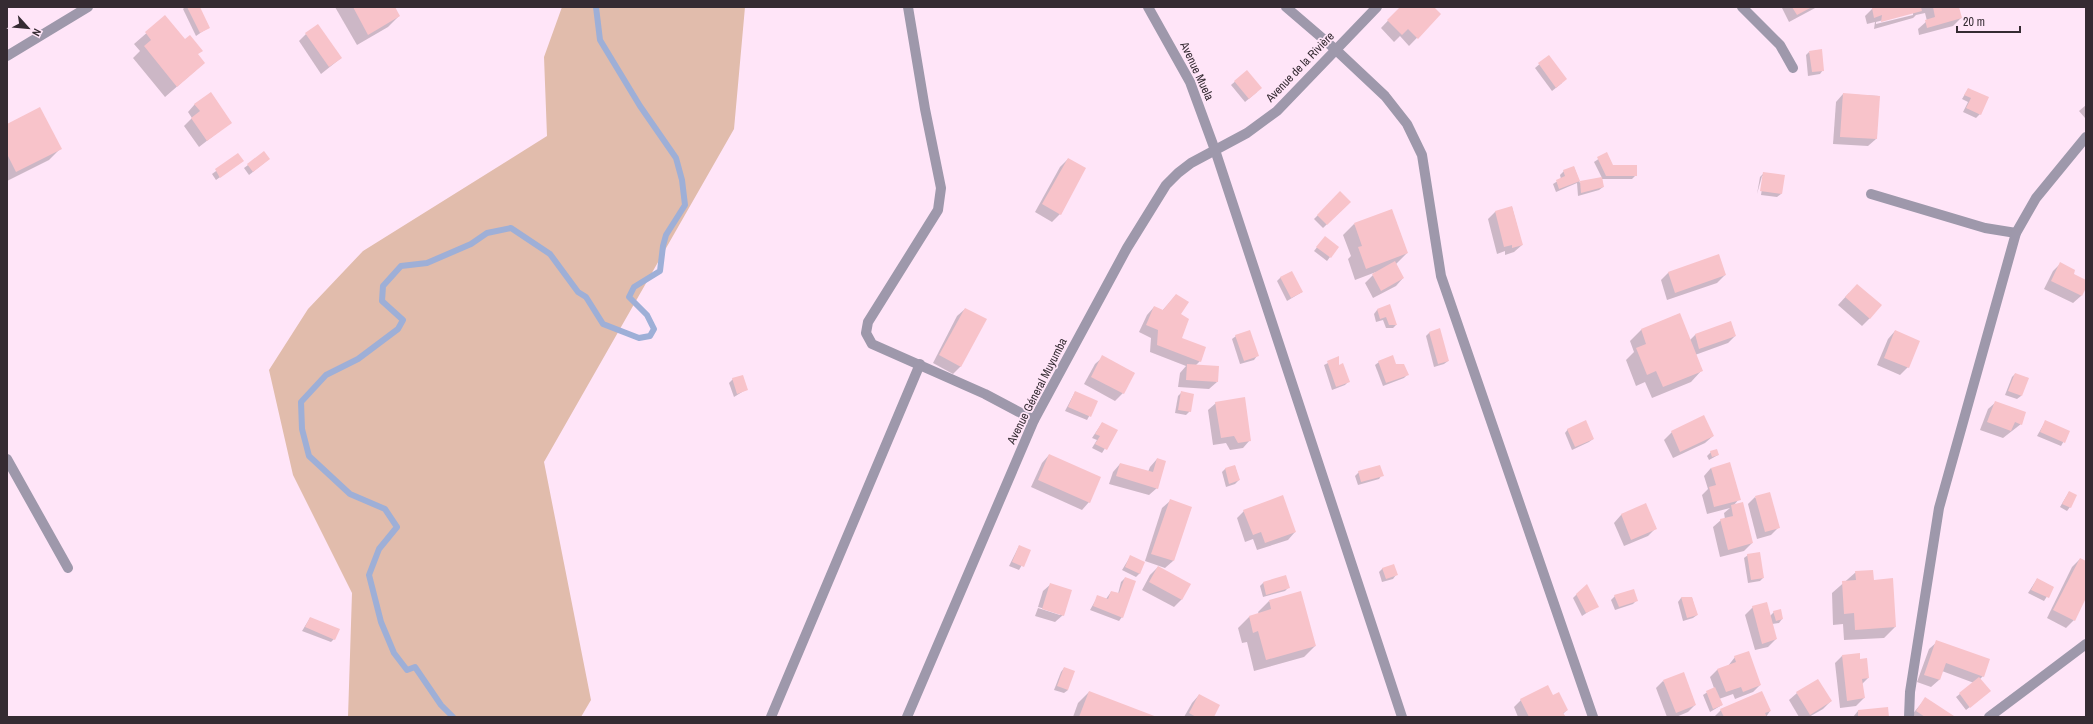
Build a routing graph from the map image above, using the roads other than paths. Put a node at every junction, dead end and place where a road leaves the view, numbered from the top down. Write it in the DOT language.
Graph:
graph roads {
  1 [pos="88,7"];
  2 [pos="908,7"];
  3 [pos="1148,7"];
  4 [pos="1286,7"];
  5 [pos="1377,7"];
  6 [pos="1742,7"];
  7 [pos="1336,49"];
  8 [pos="7,56"];
  9 [pos="1793,68"];
  10 [pos="2086,137"];
  11 [pos="1215,150"];
  12 [pos="1871,194"];
  13 [pos="2016,233"];
  14 [pos="920,364"];
  15 [pos="1034,420"];
  16 [pos="7,459"];
  17 [pos="68,568"];
  18 [pos="2086,644"];
  19 [pos="771,717"];
  20 [pos="907,717"];
  21 [pos="1402,717"];
  22 [pos="1593,717"];
  23 [pos="1908,717"];
  24 [pos="1989,717"];
  1 -- 8 [label="street"];
  2 -- 14 [label="street"];
  3 -- 11 [label="street, Avenue Muela"];
  4 -- 7 [label="street"];
  5 -- 7 [label="street, Avenue de la Rivière"];
  6 -- 9 [label="street"];
  7 -- 11 [label="street, Avenue de la Rivière"];
  7 -- 22 [label="street"];
  10 -- 13 [label="street"];
  11 -- 15 [label="street, Avenue Géneral Muyumba"];
  11 -- 21 [label="street, Avenue Muela"];
  12 -- 13 [label="street"];
  13 -- 23 [label="street"];
  14 -- 15 [label="street"];
  14 -- 19 [label="street"];
  15 -- 20 [label="street, Avenue Géneral Muyumba"];
  16 -- 17 [label="street"];
  18 -- 24 [label="street"];
}
